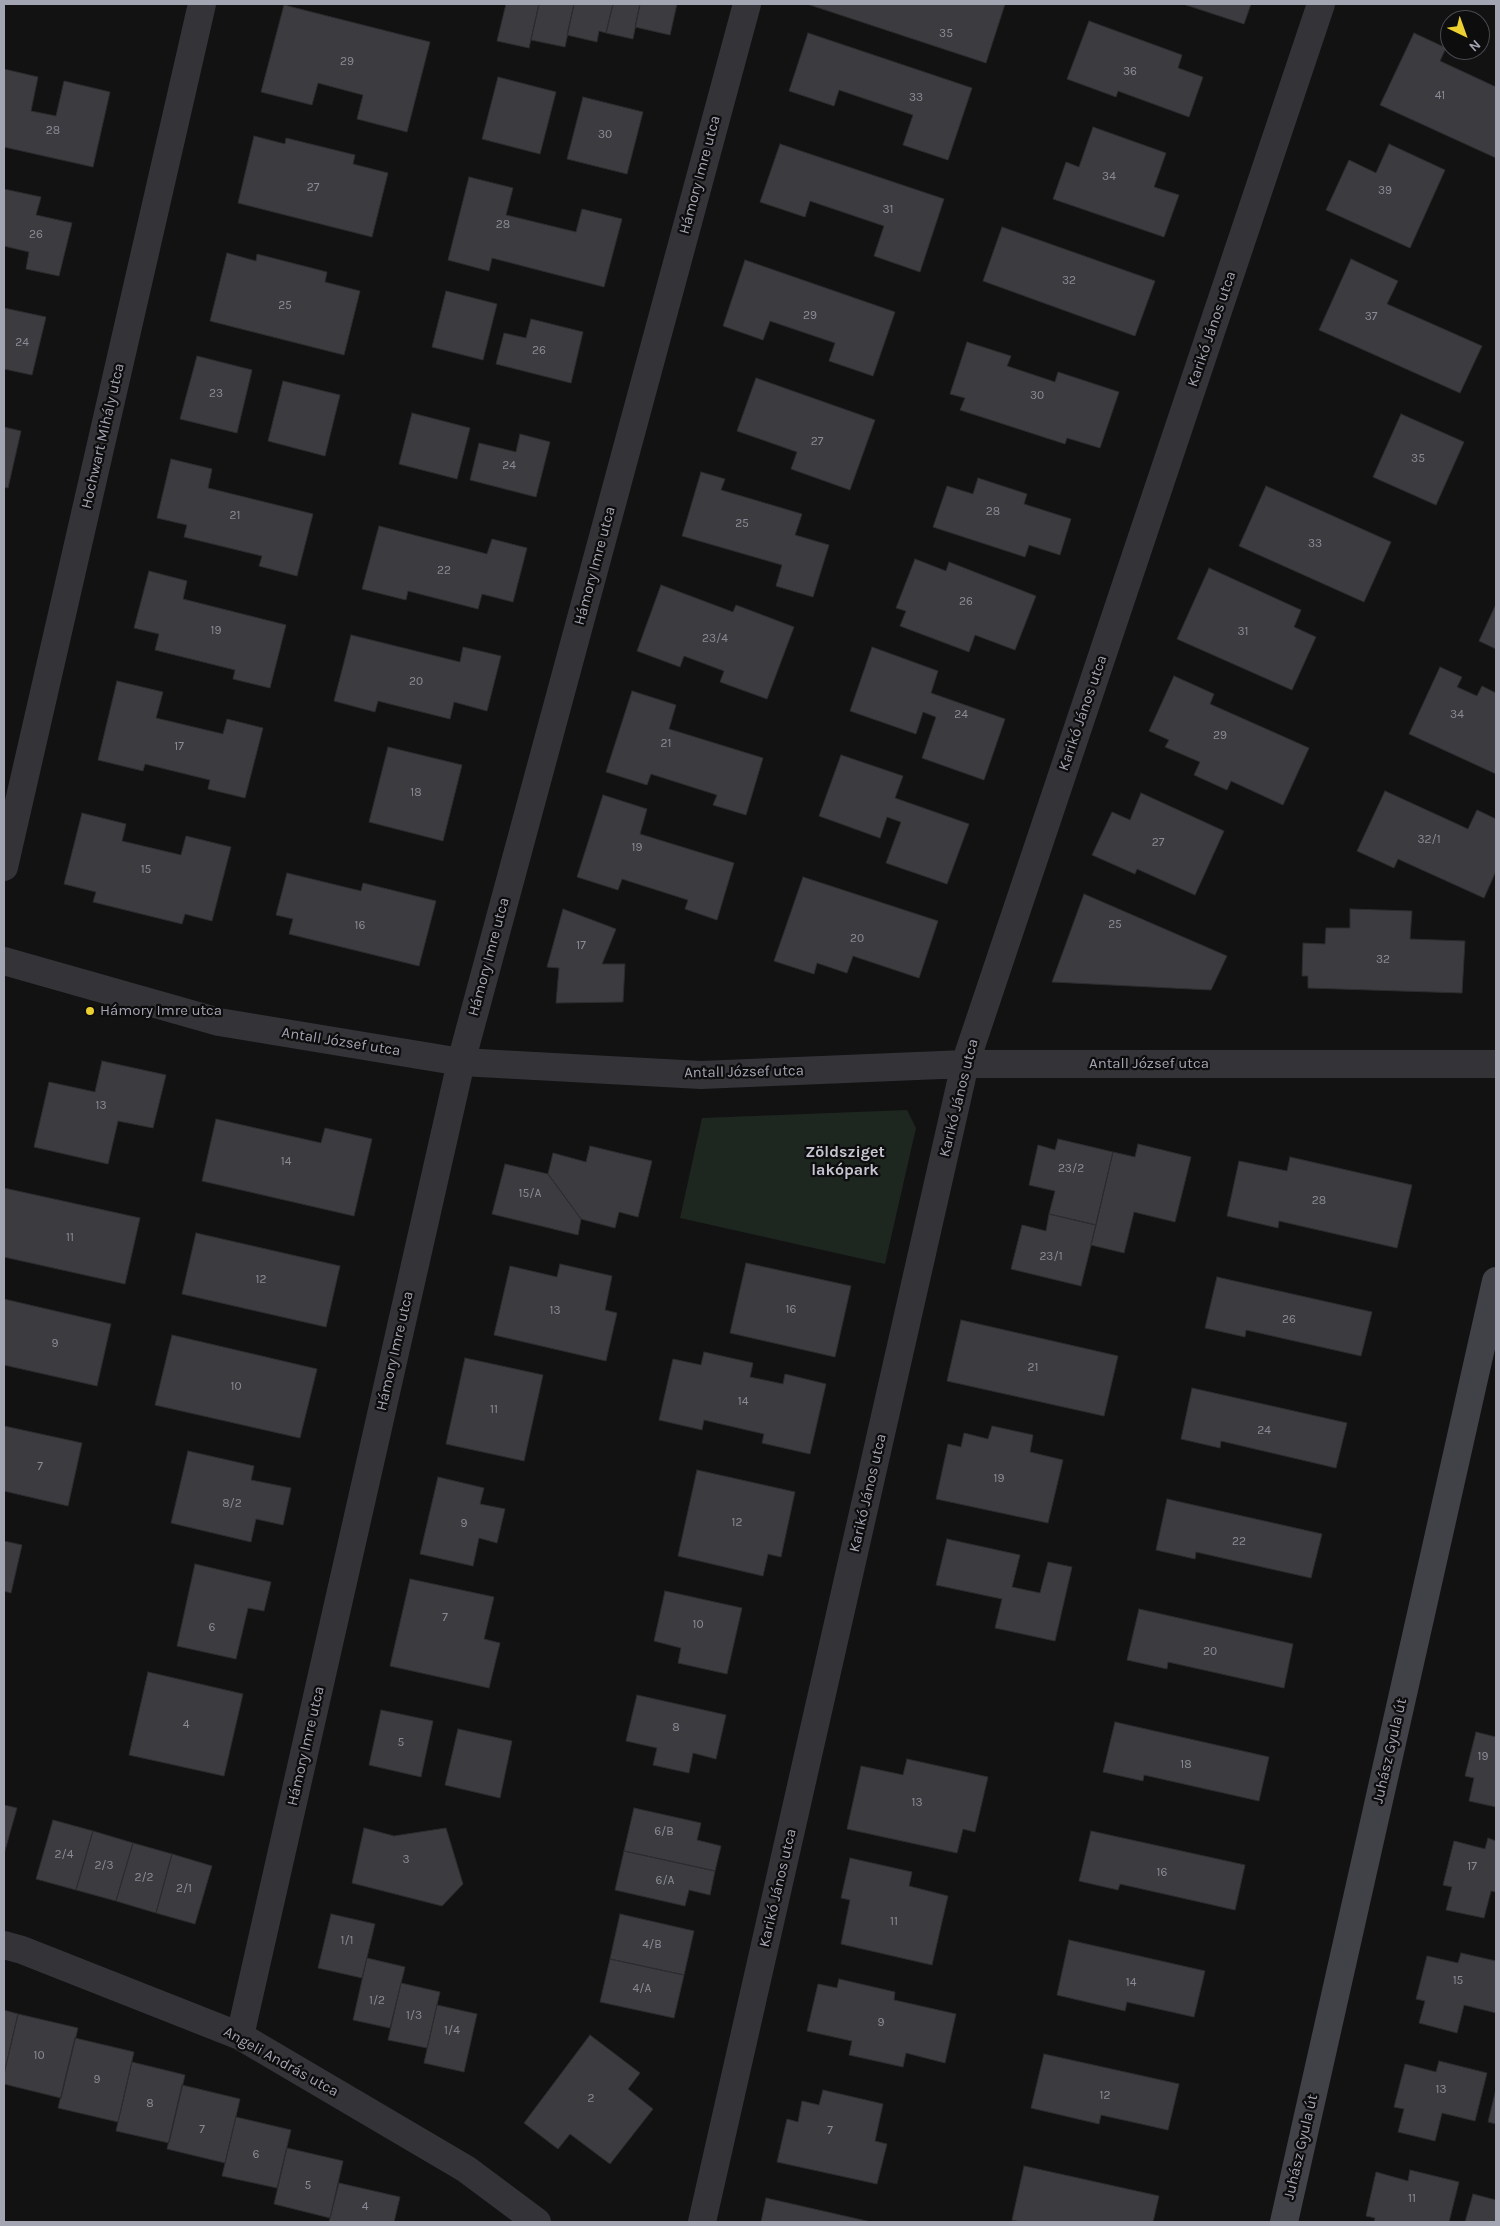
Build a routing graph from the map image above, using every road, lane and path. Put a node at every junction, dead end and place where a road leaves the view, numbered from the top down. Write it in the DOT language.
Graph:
graph roads {
  1 [pos="202,4"];
  2 [pos="747,4"];
  3 [pos="1321,4"];
  4 [pos="4,868"];
  5 [pos="4,961"];
  6 [pos="461,1062"];
  7 [pos="965,1064"];
  8 [pos="1496,1064"];
  9 [pos="1496,1281"];
  10 [pos="4,1945"];
  11 [pos="240,2036"];
  12 [pos="537,2222"];
  13 [pos="702,2222"];
  14 [pos="1284,2222"];
  1 -- 4 [label="street, Hochwart Mihály utca"];
  2 -- 6 [label="street, Hámory Imre utca"];
  3 -- 7 [label="street, Karikó János utca"];
  5 -- 6 [label="street, Antall József utca"];
  6 -- 7 [label="street, Antall József utca"];
  6 -- 11 [label="street, Hámory Imre utca"];
  7 -- 8 [label="street, Antall József utca"];
  7 -- 13 [label="street, Karikó János utca"];
  9 -- 14 [label="street, Juhász Gyula út"];
  10 -- 11 [label="street, Angeli András utca"];
  11 -- 12 [label="street, Angeli András utca"];
}
